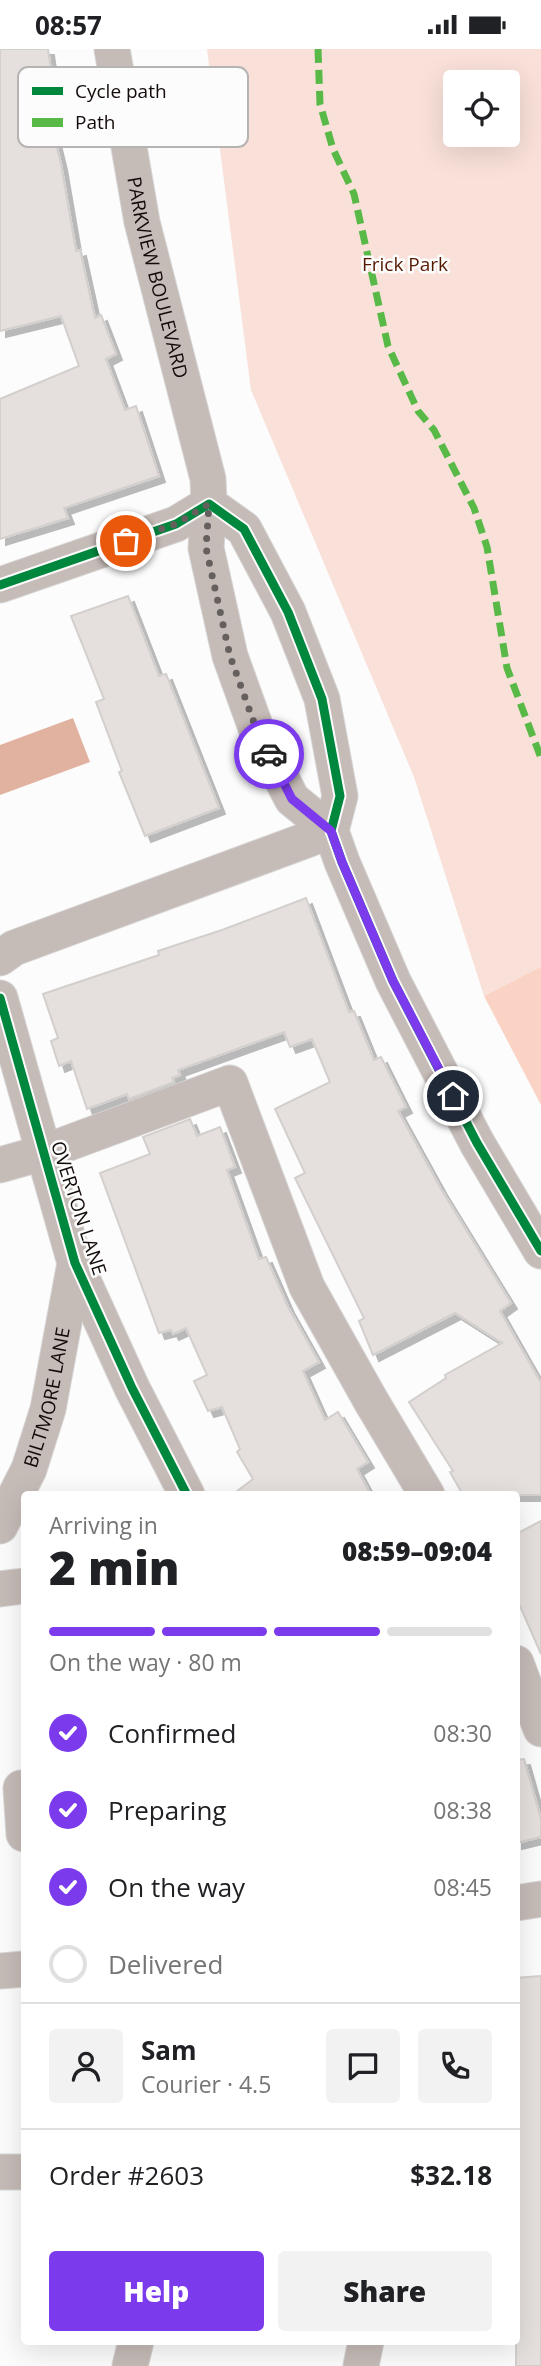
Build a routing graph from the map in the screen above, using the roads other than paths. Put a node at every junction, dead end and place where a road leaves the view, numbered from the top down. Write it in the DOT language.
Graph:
graph roads {
  1 [pos="112,49"];
  2 [pos="115,67"];
  3 [pos="129,147"];
  4 [pos="209,504"];
  5 [pos="0,585"];
  6 [pos="331,831"];
  7 [pos="0,958"];
  8 [pos="0,998"];
  9 [pos="42,1153"];
  10 [pos="0,1165"];
  11 [pos="541,1251"];
  12 [pos="75,1263"];
  13 [pos="185,1491"];
  14 [pos="425,1491"];
  15 [pos="0,1526"];
  16 [pos="21,1586"];
  17 [pos="0,1590"];
  18 [pos="520,1674"];
  19 [pos="541,1729"];
  20 [pos="541,1899"];
  21 [pos="520,1902"];
  22 [pos="21,1969"];
  23 [pos="0,1971"];
  24 [pos="0,2172"];
  25 [pos="21,2172"];
  26 [pos="135,2345"];
  27 [pos="365,2345"];
  28 [pos="130,2366"];
  29 [pos="361,2366"];
  1 -- 2 [label="street, PARKVIEW BOULEVARD"];
  3 -- 4 [label="street, PARKVIEW BOULEVARD"];
  4 -- 5 [label="street"];
  4 -- 6 [label="street, PARKVIEW BOULEVARD"];
  4 -- 6 [label="street"];
  6 -- 7 [label="street"];
  6 -- 11 [label="street"];
  8 -- 9 [label="street, OVERTON LANE"];
  9 -- 10 [label="street"];
  9 -- 12 [label="street, OVERTON LANE"];
  9 -- 14 [label="street"];
  12 -- 13 [label="street, OVERTON LANE"];
  12 -- 15 [label="street, BILTMORE LANE"];
  16 -- 17 [label="street"];
  18 -- 19 [label="street"];
  20 -- 21 [label="street"];
  22 -- 23 [label="street"];
  24 -- 25 [label="street"];
  26 -- 28 [label="street"];
  27 -- 29 [label="street"];
}
